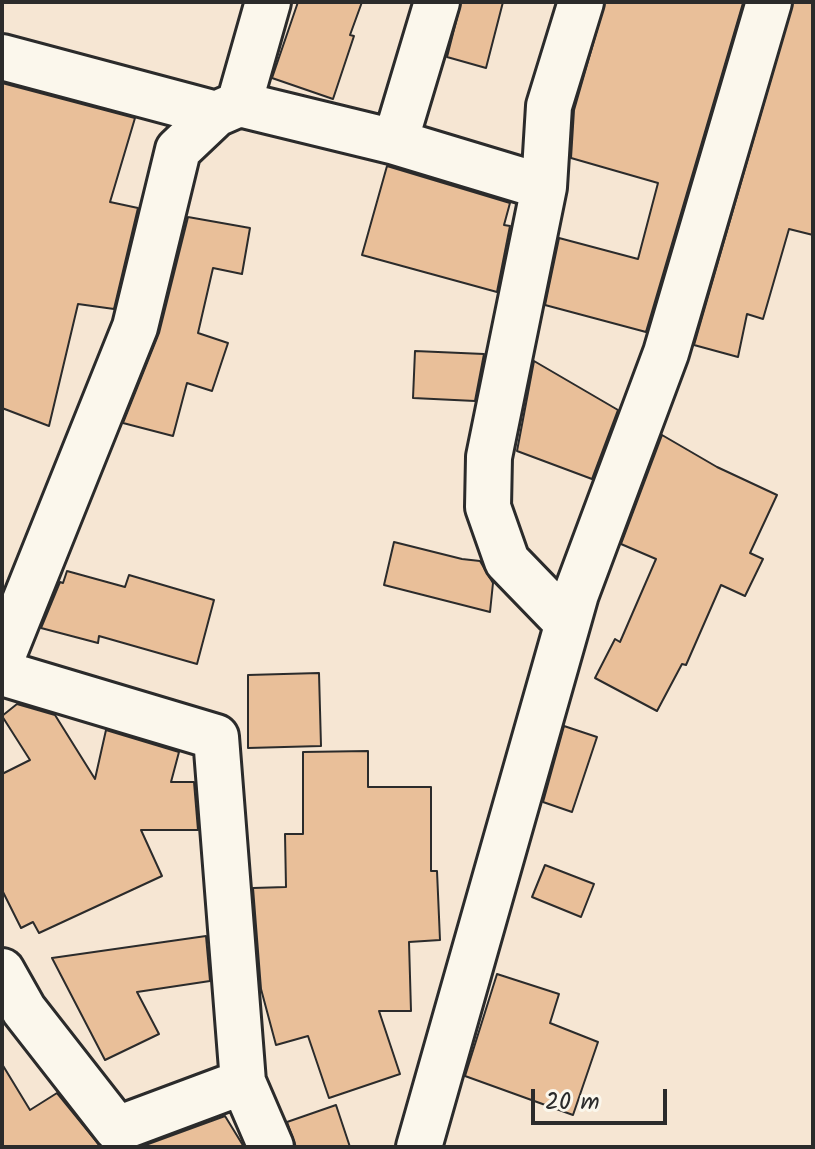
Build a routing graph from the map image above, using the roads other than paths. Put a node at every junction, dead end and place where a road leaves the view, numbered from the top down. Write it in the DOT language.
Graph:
graph roads {
  1 [pos="268,2"];
  2 [pos="437,2"];
  3 [pos="581,2"];
  4 [pos="769,2"];
  5 [pos="2,57"];
  6 [pos="227,109"];
  7 [pos="395,142"];
  8 [pos="544,187"];
  9 [pos="567,623"];
  10 [pos="2,658"];
  11 [pos="2,673"];
  12 [pos="2,971"];
  13 [pos="13,1017"];
  14 [pos="243,1082"];
  15 [pos="115,1138"];
  16 [pos="271,1147"];
  17 [pos="419,1147"];
  1 -- 6 [label="street"];
  2 -- 7 [label="street"];
  3 -- 8 [label="street"];
  4 -- 9 [label="street"];
  5 -- 6 [label="street"];
  6 -- 7 [label="street"];
  6 -- 10 [label="street"];
  7 -- 8 [label="street"];
  8 -- 9 [label="street"];
  9 -- 17 [label="street"];
  11 -- 14 [label="street"];
  12 -- 13 [label="street"];
  13 -- 15 [label="street"];
  14 -- 15 [label="street"];
  14 -- 16 [label="street"];
}
